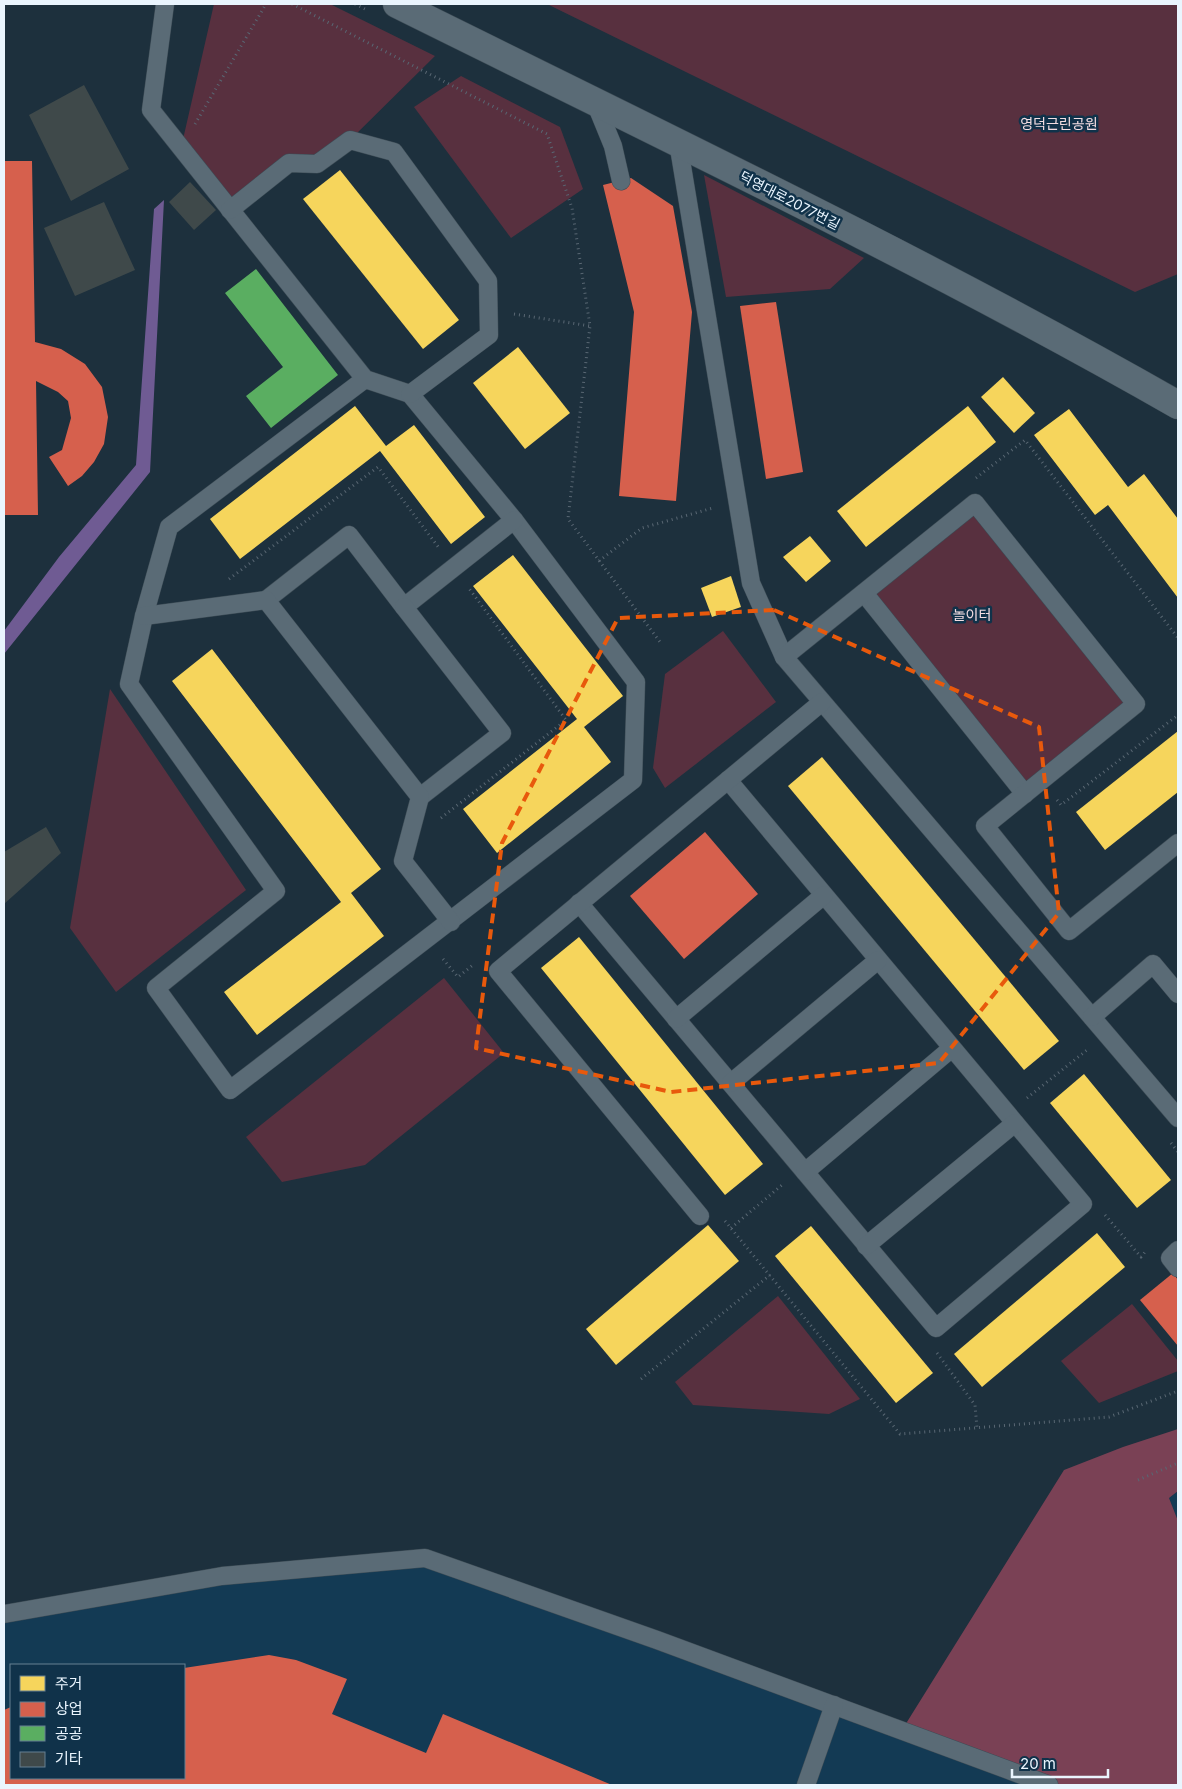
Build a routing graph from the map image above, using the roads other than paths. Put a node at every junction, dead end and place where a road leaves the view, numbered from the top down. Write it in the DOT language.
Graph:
graph roads {
  1 [pos="165,4"];
  2 [pos="398,4"];
  3 [pos="595,102"];
  4 [pos="678,142"];
  5 [pos="621,181"];
  6 [pos="230,210"];
  7 [pos="365,379"];
  8 [pos="410,394"];
  9 [pos="1178,405"];
  10 [pos="514,520"];
  11 [pos="864,593"];
  12 [pos="266,600"];
  13 [pos="404,607"];
  14 [pos="144,616"];
  15 [pos="784,658"];
  16 [pos="822,702"];
  17 [pos="728,780"];
  18 [pos="1025,794"];
  19 [pos="420,797"];
  20 [pos="1178,843"];
  21 [pos="824,895"];
  22 [pos="579,903"];
  23 [pos="451,922"];
  24 [pos="878,960"];
  25 [pos="1178,994"];
  26 [pos="1092,1017"];
  27 [pos="676,1019"];
  28 [pos="952,1048"];
  29 [pos="731,1083"];
  30 [pos="1178,1118"];
  31 [pos="1015,1123"];
  32 [pos="805,1172"];
  33 [pos="700,1216"];
  34 [pos="866,1246"];
  35 [pos="1178,1250"];
  36 [pos="1178,1268"];
  37 [pos="4,1614"];
  38 [pos="834,1705"];
  39 [pos="806,1785"];
  40 [pos="1049,1785"];
  1 -- 6 [label="lane"];
  2 -- 3 [label="street, 덕영대로2077번길"];
  3 -- 4 [label="street, 덕영대로2077번길"];
  3 -- 5 [label="lane"];
  4 -- 9 [label="street, 덕영대로2077번길"];
  4 -- 15 [label="lane"];
  6 -- 7 [label="lane"];
  6 -- 8 [label="lane"];
  7 -- 8 [label="lane"];
  7 -- 14 [label="lane"];
  8 -- 10 [label="lane"];
  10 -- 13 [label="lane"];
  10 -- 23 [label="lane"];
  11 -- 15 [label="lane"];
  11 -- 18 [label="lane"];
  11 -- 18 [label="lane"];
  12 -- 13 [label="lane"];
  12 -- 14 [label="lane"];
  12 -- 19 [label="lane"];
  13 -- 19 [label="lane"];
  14 -- 23 [label="lane"];
  15 -- 16 [label="lane"];
  16 -- 17 [label="lane"];
  16 -- 26 [label="lane"];
  17 -- 21 [label="lane"];
  17 -- 22 [label="lane"];
  18 -- 20 [label="lane"];
  19 -- 23 [label="lane"];
  21 -- 24 [label="lane"];
  21 -- 27 [label="lane"];
  22 -- 27 [label="lane"];
  22 -- 33 [label="lane"];
  24 -- 28 [label="lane"];
  24 -- 29 [label="lane"];
  25 -- 26 [label="lane"];
  26 -- 30 [label="lane"];
  27 -- 29 [label="lane"];
  28 -- 31 [label="lane"];
  28 -- 32 [label="lane"];
  29 -- 32 [label="lane"];
  31 -- 34 [label="lane"];
  31 -- 34 [label="lane"];
  32 -- 34 [label="lane"];
  35 -- 36 [label="lane"];
  37 -- 38 [label="lane"];
  38 -- 39 [label="lane"];
  38 -- 40 [label="lane"];
}
